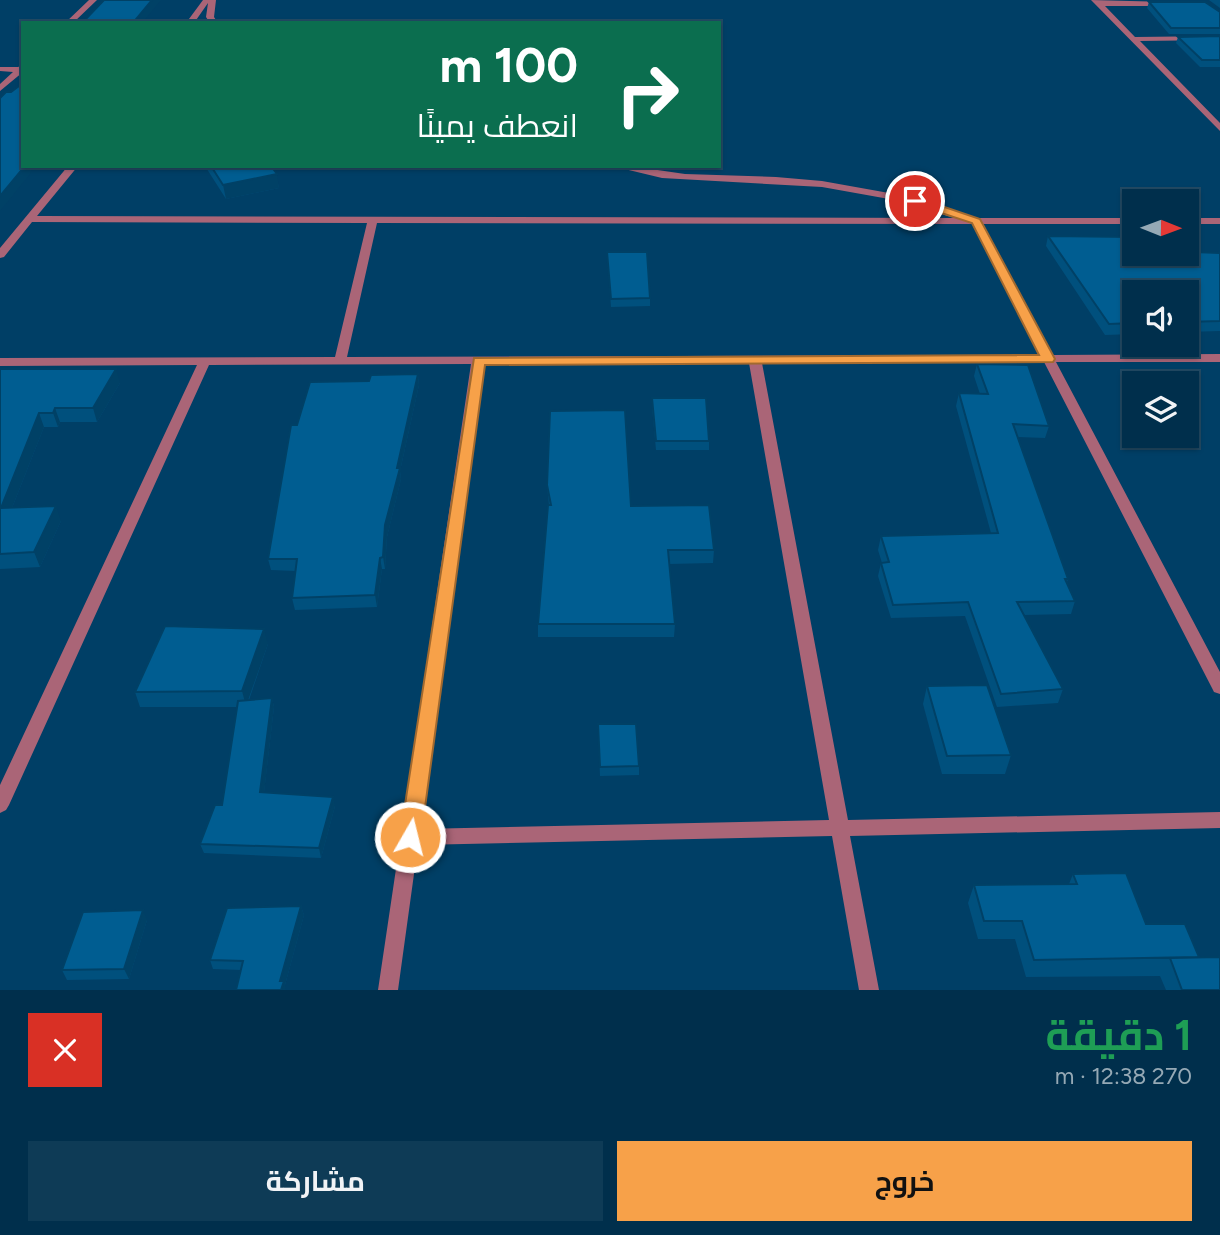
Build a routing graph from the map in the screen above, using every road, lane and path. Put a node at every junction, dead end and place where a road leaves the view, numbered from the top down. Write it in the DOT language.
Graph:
graph roads {
  1 [pos="93,0"];
  2 [pos="210,0"];
  3 [pos="1097,2"];
  4 [pos="1179,4"];
  5 [pos="71,21"];
  6 [pos="192,21"];
  7 [pos="213,21"];
  8 [pos="1220,38"];
  9 [pos="1133,39"];
  10 [pos="0,69"];
  11 [pos="21,69"];
  12 [pos="21,70"];
  13 [pos="0,89"];
  14 [pos="1220,128"];
  15 [pos="72,168"];
  16 [pos="627,168"];
  17 [pos="29,219"];
  18 [pos="373,220"];
  19 [pos="976,221"];
  20 [pos="1122,221"];
  21 [pos="1199,221"];
  22 [pos="1220,222"];
  23 [pos="4,245"];
  24 [pos="0,255"];
  25 [pos="1220,358"];
  26 [pos="1048,359"];
  27 [pos="755,360"];
  28 [pos="340,361"];
  29 [pos="478,361"];
  30 [pos="0,362"];
  31 [pos="204,362"];
  32 [pos="1212,658"];
  33 [pos="1220,688"];
  34 [pos="0,804"];
  35 [pos="1220,820"];
  36 [pos="840,828"];
  37 [pos="410,837"];
  38 [pos="388,990"];
  39 [pos="869,990"];
  1 -- 5 [label="street"];
  2 -- 6 [label="street"];
  2 -- 7 [label="street"];
  3 -- 4 [label="street"];
  3 -- 9 [label="street"];
  8 -- 9 [label="street"];
  9 -- 14 [label="street"];
  10 -- 11 [label="street"];
  12 -- 13 [label="street"];
  15 -- 17 [label="street"];
  16 -- 19 [label="street"];
  17 -- 18 [label="street"];
  17 -- 23 [label="street"];
  18 -- 19 [label="street"];
  18 -- 28 [label="street"];
  19 -- 20 [label="street"];
  19 -- 26 [label="street"];
  21 -- 22 [label="street"];
  23 -- 24 [label="street"];
  25 -- 26 [label="street"];
  26 -- 27 [label="street"];
  26 -- 32 [label="street"];
  27 -- 29 [label="street"];
  27 -- 36 [label="street"];
  28 -- 29 [label="street"];
  28 -- 31 [label="street"];
  29 -- 37 [label="street"];
  30 -- 31 [label="street"];
  31 -- 34 [label="street"];
  32 -- 33 [label="street"];
  35 -- 36 [label="street"];
  36 -- 37 [label="street"];
  36 -- 39 [label="street"];
  37 -- 38 [label="street"];
}
